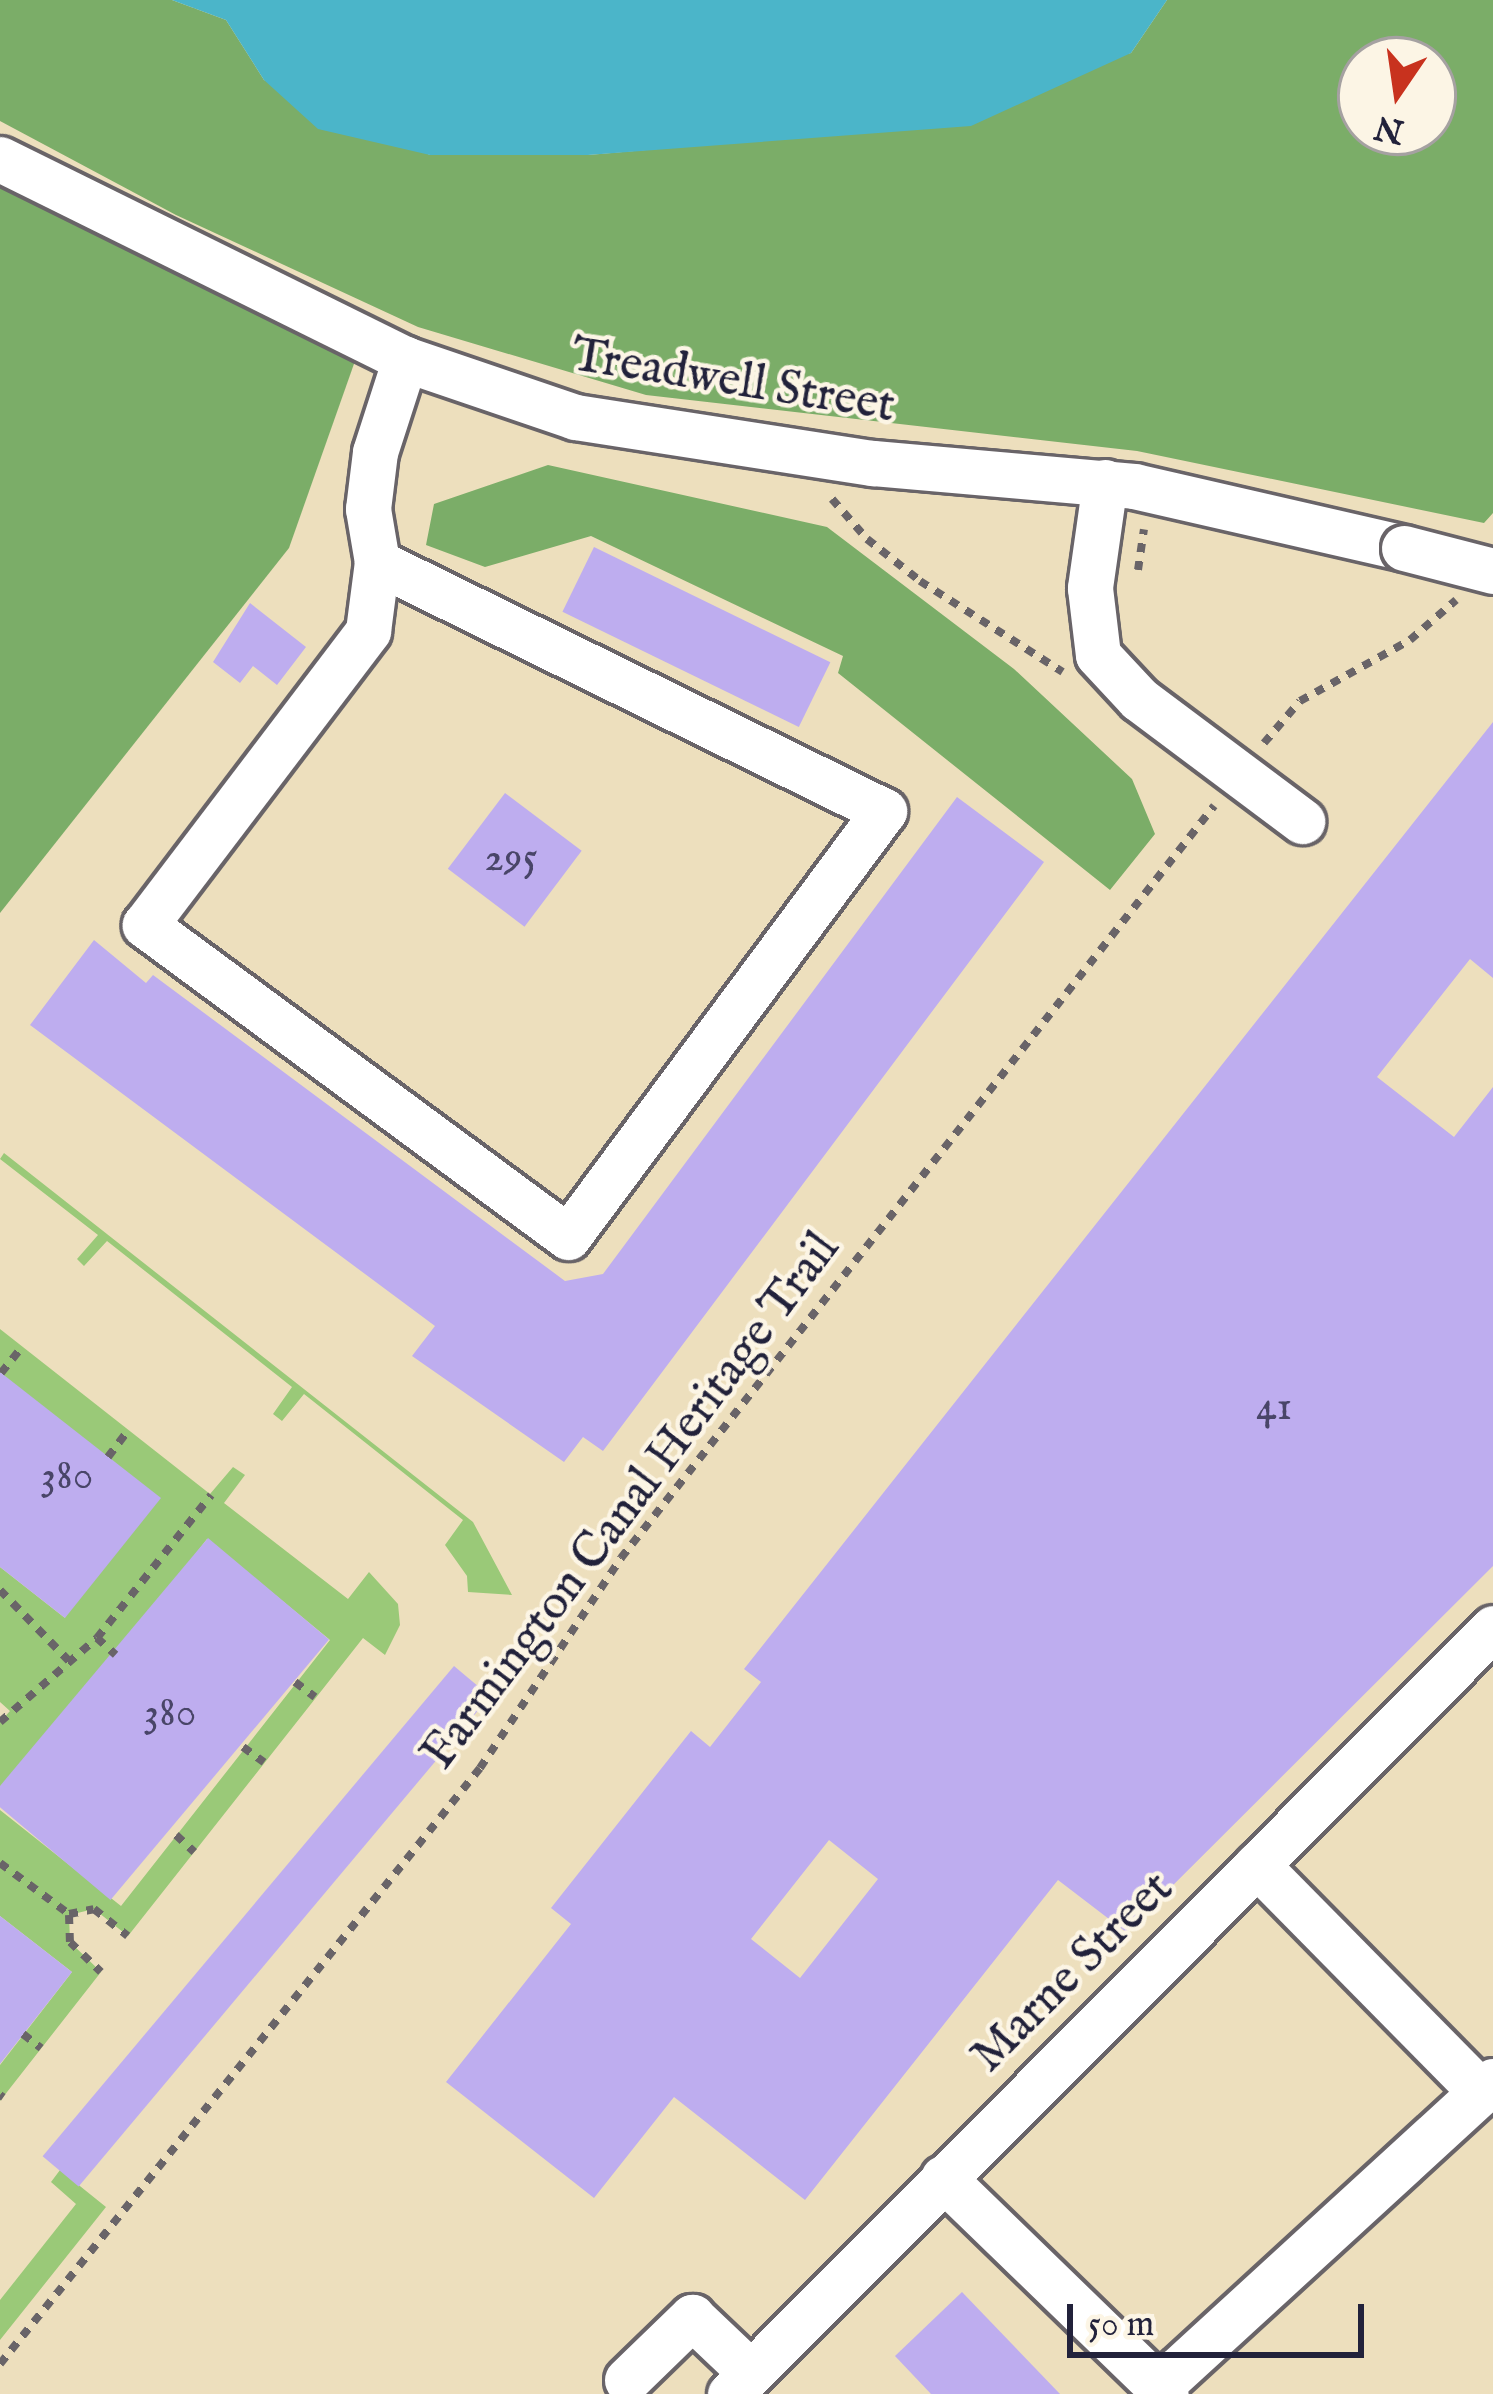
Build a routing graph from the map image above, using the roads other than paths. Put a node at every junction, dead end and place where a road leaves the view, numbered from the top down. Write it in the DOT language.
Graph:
graph roads {
  1 [pos="0,159"];
  2 [pos="405,359"];
  3 [pos="1102,501"];
  4 [pos="377,562"];
  5 [pos="1493,571"];
  6 [pos="1302,821"];
  7 [pos="1493,1628"];
  8 [pos="1257,1865"];
  9 [pos="1487,2086"];
  10 [pos="943,2178"];
  11 [pos="627,2380"];
  12 [pos="740,2383"];
  13 [pos="1162,2391"];
  1 -- 2 [label="street, Treadwell Street"];
  2 -- 3 [label="street, Treadwell Street"];
  2 -- 4 [label="street"];
  3 -- 5 [label="street, Treadwell Street, bridge"];
  3 -- 6 [label="street"];
  4 -- 4 [label="street"];
  7 -- 8 [label="street, Marne Street"];
  8 -- 9 [label="street"];
  8 -- 10 [label="street, Marne Street"];
  9 -- 13 [label="street"];
  10 -- 12 [label="street, Marne Street"];
  10 -- 13 [label="street"];
  11 -- 12 [label="street"];
}
